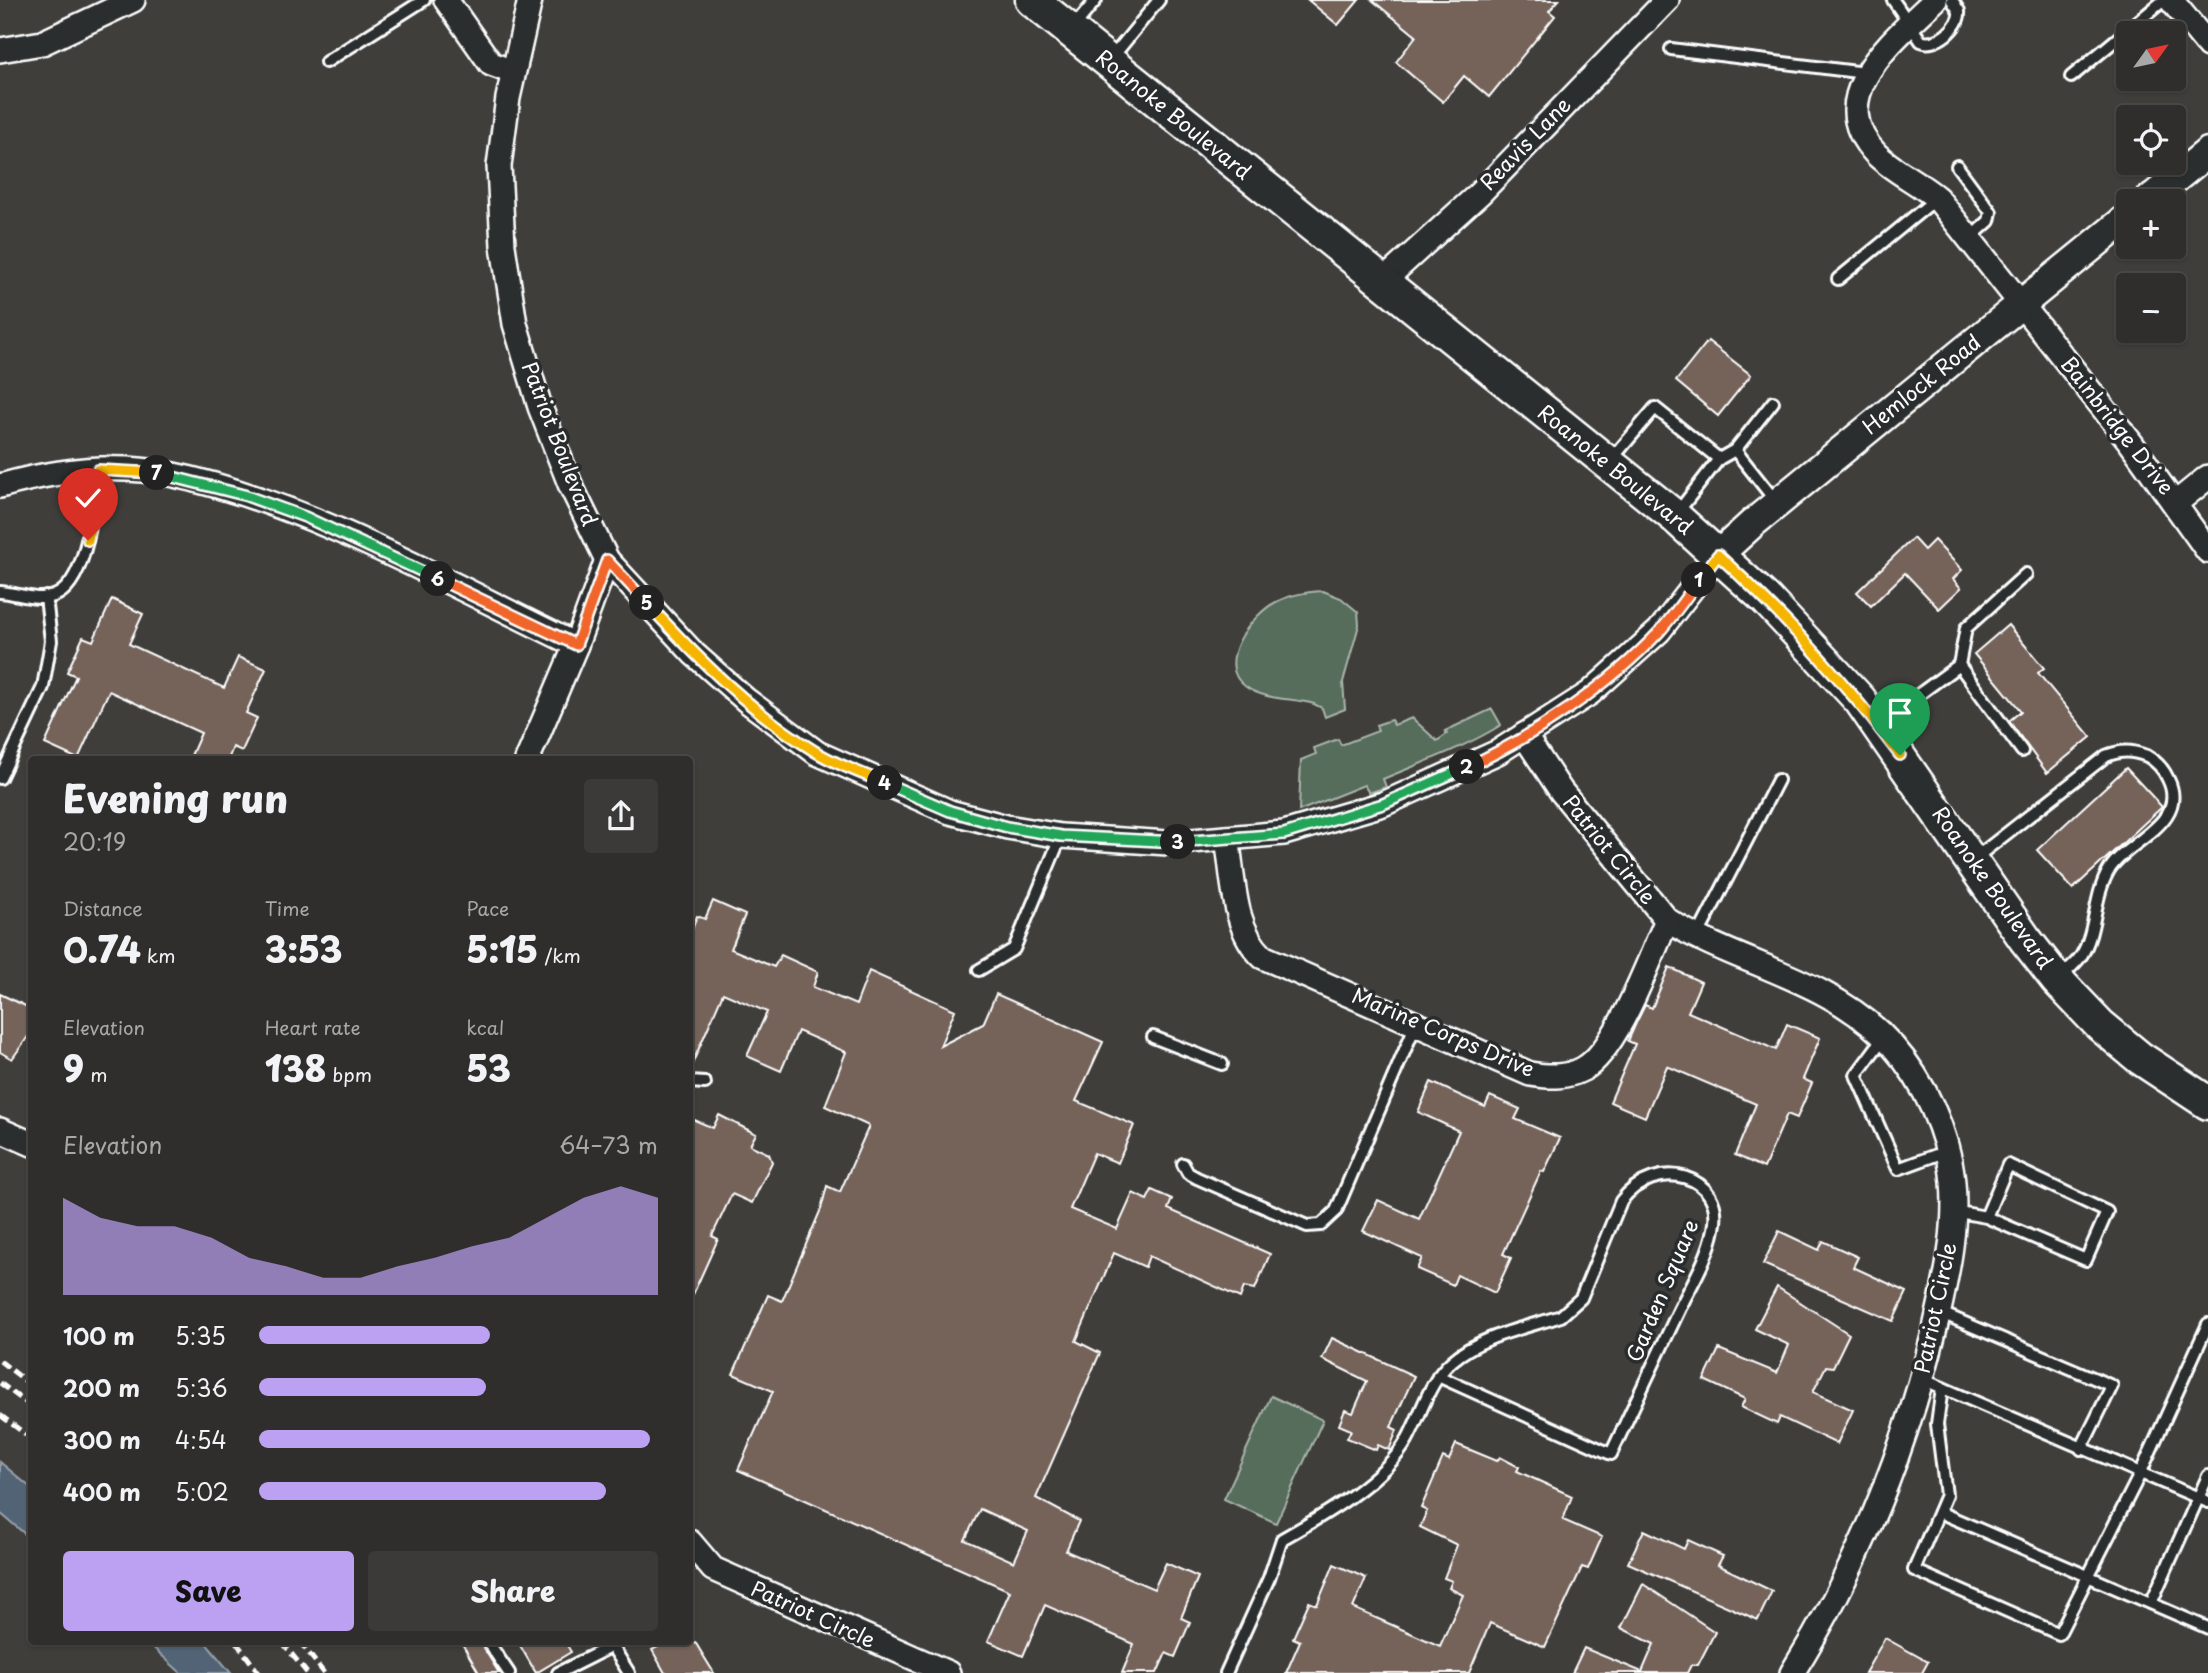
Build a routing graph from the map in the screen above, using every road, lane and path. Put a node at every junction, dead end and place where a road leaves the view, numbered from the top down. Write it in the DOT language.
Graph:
graph roads {
  1 [pos="133,0"];
  2 [pos="424,0"];
  3 [pos="446,0"];
  4 [pos="530,0"];
  5 [pos="1032,0"];
  6 [pos="1096,0"];
  7 [pos="1159,0"];
  8 [pos="1667,0"];
  9 [pos="1893,0"];
  10 [pos="1935,0"];
  11 [pos="1952,0"];
  12 [pos="2164,0"];
  13 [pos="2171,0"];
  14 [pos="1909,25"];
  15 [pos="1070,32"];
  16 [pos="2208,45"];
  17 [pos="1671,49"];
  18 [pos="0,50"];
  19 [pos="326,62"];
  20 [pos="1109,62"];
  21 [pos="513,72"];
  22 [pos="1865,73"];
  23 [pos="2071,77"];
  24 [pos="2208,152"];
  25 [pos="1957,166"];
  26 [pos="2163,189"];
  27 [pos="1937,198"];
  28 [pos="2116,227"];
  29 [pos="1969,238"];
  30 [pos="1838,279"];
  31 [pos="1381,283"];
  32 [pos="2022,303"];
  33 [pos="1773,402"];
  34 [pos="1735,450"];
  35 [pos="1720,459"];
  36 [pos="1608,464"];
  37 [pos="98,470"];
  38 [pos="2208,477"];
  39 [pos="0,486"];
  40 [pos="1777,503"];
  41 [pos="2176,503"];
  42 [pos="1674,516"];
  43 [pos="2208,551"];
  44 [pos="1718,555"];
  45 [pos="607,560"];
  46 [pos="2026,574"];
  47 [pos="0,592"];
  48 [pos="46,597"];
  49 [pos="576,645"];
  50 [pos="1959,665"];
  51 [pos="1878,725"];
  52 [pos="1524,735"];
  53 [pos="2022,751"];
  54 [pos="529,756"];
  55 [pos="0,778"];
  56 [pos="1778,780"];
  57 [pos="1061,836"];
  58 [pos="1227,838"];
  59 [pos="1972,861"];
  60 [pos="1667,920"];
  61 [pos="1697,937"];
  62 [pos="979,970"];
  63 [pos="2057,980"];
  64 [pos="1417,1023"];
  65 [pos="1153,1037"];
  66 [pos="1884,1037"];
  67 [pos="1222,1063"];
  68 [pos="693,1082"];
  69 [pos="705,1083"];
  70 [pos="2208,1103"];
  71 [pos="0,1130"];
  72 [pos="28,1142"];
  73 [pos="1947,1151"];
  74 [pos="1183,1164"];
  75 [pos="1953,1211"];
  76 [pos="1986,1217"];
  77 [pos="1939,1312"];
  78 [pos="2208,1324"];
  79 [pos="1438,1376"];
  80 [pos="1932,1384"];
  81 [pos="2081,1449"];
  82 [pos="2140,1474"];
  83 [pos="2208,1476"];
  84 [pos="2197,1497"];
  85 [pos="2208,1502"];
  86 [pos="1939,1512"];
  87 [pos="693,1546"];
  88 [pos="2088,1578"];
  89 [pos="2151,1603"];
  90 [pos="2208,1628"];
  91 [pos="490,1645"];
  92 [pos="509,1673"];
  93 [pos="558,1673"];
  94 [pos="629,1673"];
  95 [pos="948,1673"];
  96 [pos="1226,1673"];
  97 [pos="1792,1673"];
  1 -- 18 [label="street"];
  2 -- 19 [label="lane"];
  3 -- 21 [label="street"];
  4 -- 21 [label="street, Patriot Boulevard"];
  5 -- 15 [label="main road, Roanoke Boulevard"];
  6 -- 15 [label="lane"];
  7 -- 20 [label="lane"];
  8 -- 31 [label="street, Reavis Lane"];
  9 -- 14 [label="lane"];
  10 -- 14 [label="street"];
  11 -- 14 [label="lane"];
  12 -- 23 [label="lane"];
  13 -- 16 [label="street"];
  14 -- 22 [label="street"];
  15 -- 20 [label="main road, Roanoke Boulevard"];
  17 -- 22 [label="lane"];
  20 -- 31 [label="main road, Roanoke Boulevard"];
  21 -- 45 [label="street, Patriot Boulevard"];
  22 -- 27 [label="street, Bainbridge Drive"];
  24 -- 26 [label="street"];
  25 -- 29 [label="lane"];
  27 -- 29 [label="street, Bainbridge Drive"];
  27 -- 30 [label="lane"];
  28 -- 32 [label="street, Hemlock Road"];
  29 -- 32 [label="street, Bainbridge Drive"];
  31 -- 36 [label="main road, Roanoke Boulevard"];
  32 -- 40 [label="street, Hemlock Road"];
  32 -- 41 [label="street, Bainbridge Drive"];
  33 -- 34 [label="lane"];
  34 -- 35 [label="lane"];
  34 -- 40 [label="lane"];
  35 -- 36 [label="lane"];
  35 -- 42 [label="lane"];
  36 -- 42 [label="main road, Roanoke Boulevard"];
  37 -- 39 [label="street"];
  37 -- 48 [label="lane"];
  37 -- 49 [label="street"];
  38 -- 41 [label="street"];
  40 -- 44 [label="street, Hemlock Road"];
  41 -- 43 [label="street, Bainbridge Drive"];
  42 -- 44 [label="main road, Roanoke Boulevard"];
  44 -- 51 [label="main road, Roanoke Boulevard"];
  44 -- 52 [label="street, Patriot Boulevard"];
  45 -- 49 [label="street"];
  45 -- 57 [label="street, Patriot Boulevard"];
  46 -- 50 [label="lane"];
  47 -- 48 [label="lane"];
  48 -- 55 [label="lane"];
  49 -- 54 [label="street"];
  50 -- 51 [label="lane"];
  50 -- 53 [label="lane"];
  51 -- 59 [label="main road, Roanoke Boulevard"];
  52 -- 58 [label="street, Patriot Boulevard"];
  52 -- 60 [label="street, Patriot Circle"];
  56 -- 61 [label="lane"];
  57 -- 58 [label="street, Patriot Boulevard"];
  57 -- 62 [label="lane"];
  58 -- 64 [label="street, Marine Corps Drive"];
  59 -- 63 [label="main road, Roanoke Boulevard"];
  59 -- 63 [label="lane"];
  60 -- 61 [label="street, Patriot Circle"];
  60 -- 64 [label="street, Marine Corps Drive"];
  61 -- 66 [label="street, Patriot Circle"];
  63 -- 70 [label="main road, Roanoke Boulevard"];
  64 -- 74 [label="lane"];
  65 -- 67 [label="lane"];
  66 -- 73 [label="street, Patriot Circle"];
  66 -- 73 [label="lane"];
  68 -- 69 [label="lane"];
  71 -- 72 [label="street"];
  73 -- 75 [label="street, Patriot Circle"];
  75 -- 76 [label="lane"];
  75 -- 77 [label="street, Patriot Circle"];
  76 -- 76 [label="lane"];
  77 -- 80 [label="street, Patriot Circle"];
  77 -- 81 [label="lane"];
  78 -- 82 [label="lane"];
  79 -- 79 [label="lane, Garden Square"];
  79 -- 96 [label="lane, Garden Square"];
  80 -- 81 [label="lane"];
  80 -- 86 [label="lane"];
  80 -- 97 [label="street, Patriot Circle"];
  81 -- 82 [label="lane"];
  82 -- 84 [label="lane"];
  82 -- 88 [label="lane"];
  83 -- 84 [label="lane"];
  84 -- 85 [label="lane"];
  84 -- 89 [label="lane"];
  86 -- 88 [label="lane"];
  86 -- 88 [label="lane"];
  87 -- 95 [label="street, Patriot Circle"];
  88 -- 89 [label="lane"];
  89 -- 90 [label="lane"];
  91 -- 92 [label="lane"];
  93 -- 94 [label="lane"];
}
